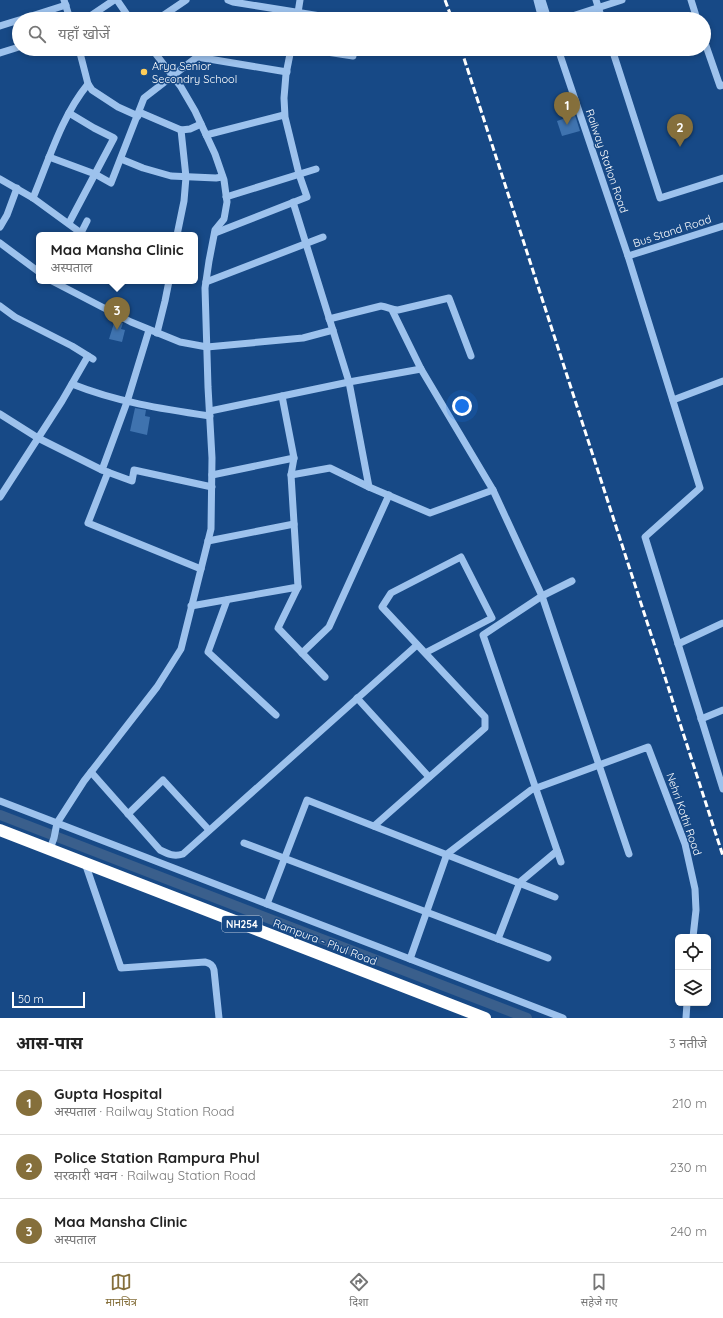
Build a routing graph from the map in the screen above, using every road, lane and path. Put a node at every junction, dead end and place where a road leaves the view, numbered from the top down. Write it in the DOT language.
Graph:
graph roads {
  1 [pos="114,0"];
  2 [pos="117,0"];
  3 [pos="186,0"];
  4 [pos="300,0"];
  5 [pos="536,0"];
  6 [pos="542,0"];
  7 [pos="622,0"];
  8 [pos="691,0"];
  9 [pos="232,1"];
  10 [pos="65,2"];
  11 [pos="597,4"];
  12 [pos="40,12"];
  13 [pos="68,12"];
  14 [pos="96,12"];
  15 [pos="125,12"];
  16 [pos="168,12"];
  17 [pos="280,12"];
  18 [pos="298,12"];
  19 [pos="540,12"];
  20 [pos="546,12"];
  21 [pos="579,12"];
  22 [pos="695,12"];
  23 [pos="12,22"];
  24 [pos="0,26"];
  25 [pos="12,49"];
  26 [pos="0,53"];
  27 [pos="81,56"];
  28 [pos="157,56"];
  29 [pos="290,56"];
  30 [pos="560,56"];
  31 [pos="614,56"];
  32 [pos="710,56"];
  33 [pos="287,72"];
  34 [pos="172,76"];
  35 [pos="88,84"];
  36 [pos="723,85"];
  37 [pos="69,113"];
  38 [pos="138,114"];
  39 [pos="284,115"];
  40 [pos="201,124"];
  41 [pos="181,130"];
  42 [pos="206,135"];
  43 [pos="49,157"];
  44 [pos="121,159"];
  45 [pos="316,169"];
  46 [pos="95,174"];
  47 [pos="299,174"];
  48 [pos="222,176"];
  49 [pos="186,177"];
  50 [pos="723,178"];
  51 [pos="0,179"];
  52 [pos="16,188"];
  53 [pos="226,197"];
  54 [pos="33,198"];
  55 [pos="293,202"];
  56 [pos="87,221"];
  57 [pos="69,223"];
  58 [pos="723,226"];
  59 [pos="0,227"];
  60 [pos="78,232"];
  61 [pos="81,232"];
  62 [pos="178,232"];
  63 [pos="215,233"];
  64 [pos="323,237"];
  65 [pos="0,243"];
  66 [pos="306,244"];
  67 [pos="628,256"];
  68 [pos="36,270"];
  69 [pos="206,282"];
  70 [pos="58,284"];
  71 [pos="168,284"];
  72 [pos="0,306"];
  73 [pos="392,310"];
  74 [pos="329,319"];
  75 [pos="149,330"];
  76 [pos="333,330"];
  77 [pos="157,333"];
  78 [pos="207,347"];
  79 [pos="471,356"];
  80 [pos="421,369"];
  81 [pos="723,381"];
  82 [pos="349,382"];
  83 [pos="72,384"];
  84 [pos="282,396"];
  85 [pos="673,400"];
  86 [pos="127,402"];
  87 [pos="210,413"];
  88 [pos="0,414"];
  89 [pos="38,438"];
  90 [pos="294,458"];
  91 [pos="105,471"];
  92 [pos="212,475"];
  93 [pos="291,475"];
  94 [pos="212,487"];
  95 [pos="369,487"];
  96 [pos="493,490"];
  97 [pos="389,495"];
  98 [pos="0,497"];
  99 [pos="294,524"];
  100 [pos="208,541"];
  101 [pos="201,569"];
  102 [pos="572,581"];
  103 [pos="298,587"];
  104 [pos="542,596"];
  105 [pos="226,600"];
  106 [pos="191,606"];
  107 [pos="723,623"];
  108 [pos="678,644"];
  109 [pos="417,645"];
  110 [pos="302,653"];
  111 [pos="425,653"];
  112 [pos="325,677"];
  113 [pos="358,698"];
  114 [pos="723,710"];
  115 [pos="276,715"];
  116 [pos="701,719"];
  117 [pos="599,765"];
  118 [pos="91,772"];
  119 [pos="429,777"];
  120 [pos="722,785"];
  121 [pos="536,788"];
  122 [pos="0,801"];
  123 [pos="128,814"];
  124 [pos="57,824"];
  125 [pos="374,826"];
  126 [pos="0,830"];
  127 [pos="209,830"];
  128 [pos="244,843"];
  129 [pos="50,849"];
  130 [pos="557,851"];
  131 [pos="447,854"];
  132 [pos="629,854"];
  133 [pos="284,858"];
  134 [pos="562,862"];
  135 [pos="85,863"];
  136 [pos="520,882"];
  137 [pos="555,897"];
  138 [pos="267,904"];
  139 [pos="427,912"];
  140 [pos="693,934"];
  141 [pos="498,939"];
  142 [pos="548,958"];
  143 [pos="410,959"];
  144 [pos="687,1006"];
  145 [pos="219,1018"];
  146 [pos="485,1018"];
  147 [pos="563,1018"];
  148 [pos="686,1018"];
  1 -- 14 [label="street"];
  2 -- 15 [label="street"];
  3 -- 16 [label="street"];
  4 -- 18 [label="street"];
  5 -- 19 [label="street"];
  6 -- 20 [label="street"];
  7 -- 11 [label="street"];
  8 -- 22 [label="street"];
  9 -- 17 [label="street"];
  10 -- 12 [label="street"];
  10 -- 13 [label="street"];
  11 -- 21 [label="street"];
  23 -- 24 [label="street"];
  25 -- 26 [label="street"];
  27 -- 35 [label="street"];
  28 -- 34 [label="street"];
  29 -- 33 [label="street"];
  30 -- 67 [label="street, Railway Station Road"];
  31 -- 50 [label="street"];
  32 -- 36 [label="street"];
  33 -- 34 [label="street"];
  33 -- 39 [label="street"];
  34 -- 38 [label="street"];
  34 -- 40 [label="street"];
  35 -- 37 [label="street"];
  35 -- 38 [label="street"];
  37 -- 43 [label="street"];
  37 -- 46 [label="street"];
  38 -- 41 [label="street"];
  38 -- 44 [label="street"];
  39 -- 42 [label="street"];
  39 -- 47 [label="street"];
  40 -- 41 [label="street"];
  40 -- 42 [label="street"];
  41 -- 49 [label="street"];
  42 -- 48 [label="street"];
  43 -- 46 [label="street"];
  43 -- 54 [label="street"];
  44 -- 46 [label="street"];
  44 -- 49 [label="street"];
  45 -- 47 [label="street"];
  46 -- 57 [label="street"];
  47 -- 53 [label="street"];
  47 -- 55 [label="street"];
  48 -- 49 [label="street"];
  48 -- 53 [label="street"];
  49 -- 62 [label="street"];
  51 -- 52 [label="street"];
  52 -- 54 [label="street"];
  52 -- 59 [label="street"];
  53 -- 63 [label="street"];
  54 -- 57 [label="street"];
  55 -- 63 [label="street"];
  55 -- 66 [label="street"];
  56 -- 61 [label="street"];
  57 -- 60 [label="street"];
  58 -- 67 [label="street, Bus Stand Road"];
  63 -- 69 [label="street"];
  64 -- 66 [label="street"];
  65 -- 68 [label="street"];
  66 -- 69 [label="street"];
  66 -- 74 [label="street"];
  67 -- 85 [label="street, Railway Station Road"];
  69 -- 78 [label="street"];
  70 -- 75 [label="street"];
  71 -- 77 [label="street"];
  72 -- 83 [label="street"];
  73 -- 74 [label="street"];
  73 -- 79 [label="street"];
  73 -- 80 [label="street"];
  74 -- 76 [label="street"];
  75 -- 77 [label="street"];
  75 -- 86 [label="street"];
  76 -- 78 [label="street"];
  76 -- 82 [label="street"];
  77 -- 78 [label="street"];
  78 -- 87 [label="street"];
  80 -- 82 [label="street"];
  80 -- 96 [label="street"];
  81 -- 85 [label="street"];
  82 -- 84 [label="street"];
  82 -- 95 [label="street"];
  83 -- 86 [label="street"];
  83 -- 89 [label="street"];
  84 -- 87 [label="street"];
  84 -- 90 [label="street"];
  85 -- 108 [label="street, Railway Station Road"];
  86 -- 87 [label="street"];
  86 -- 91 [label="street"];
  87 -- 92 [label="street"];
  88 -- 89 [label="street"];
  89 -- 91 [label="street"];
  89 -- 98 [label="street"];
  90 -- 92 [label="street"];
  90 -- 93 [label="street"];
  91 -- 94 [label="street"];
  91 -- 101 [label="street"];
  92 -- 94 [label="street"];
  93 -- 95 [label="street"];
  93 -- 99 [label="street"];
  94 -- 100 [label="street"];
  95 -- 97 [label="street"];
  96 -- 97 [label="street"];
  96 -- 104 [label="street"];
  97 -- 110 [label="street"];
  99 -- 100 [label="street"];
  99 -- 103 [label="street"];
  100 -- 101 [label="street"];
  101 -- 106 [label="street"];
  102 -- 104 [label="street"];
  103 -- 105 [label="street"];
  103 -- 110 [label="street"];
  104 -- 117 [label="street"];
  104 -- 121 [label="street"];
  105 -- 106 [label="street"];
  105 -- 115 [label="street"];
  106 -- 118 [label="street"];
  107 -- 108 [label="street"];
  108 -- 116 [label="street"];
  109 -- 111 [label="street"];
  109 -- 111 [label="street"];
  109 -- 113 [label="street"];
  110 -- 112 [label="street"];
  111 -- 119 [label="street"];
  113 -- 119 [label="street"];
  113 -- 127 [label="street"];
  114 -- 116 [label="street"];
  116 -- 120 [label="street"];
  117 -- 121 [label="street"];
  117 -- 132 [label="street"];
  117 -- 140 [label="street, Nehri Kothi Road"];
  118 -- 123 [label="street"];
  118 -- 124 [label="street"];
  119 -- 125 [label="street"];
  121 -- 130 [label="street"];
  121 -- 131 [label="street"];
  122 -- 124 [label="street"];
  123 -- 127 [label="street"];
  123 -- 127 [label="street"];
  124 -- 129 [label="street"];
  124 -- 138 [label="street"];
  125 -- 131 [label="street"];
  125 -- 133 [label="street"];
  126 -- 129 [label="highway, Rampura - Phul Road / NH254"];
  128 -- 133 [label="street"];
  129 -- 135 [label="highway, Rampura - Phul Road / NH254"];
  130 -- 134 [label="street"];
  130 -- 136 [label="street"];
  131 -- 136 [label="street"];
  131 -- 139 [label="street"];
  133 -- 138 [label="street"];
  133 -- 139 [label="street"];
  135 -- 145 [label="street"];
  135 -- 146 [label="highway, Rampura - Phul Road / NH254"];
  136 -- 137 [label="street"];
  136 -- 141 [label="street"];
  138 -- 143 [label="street"];
  139 -- 141 [label="street"];
  139 -- 143 [label="street"];
  141 -- 142 [label="street"];
  143 -- 147 [label="street"];
  144 -- 148 [label="street"];
}
